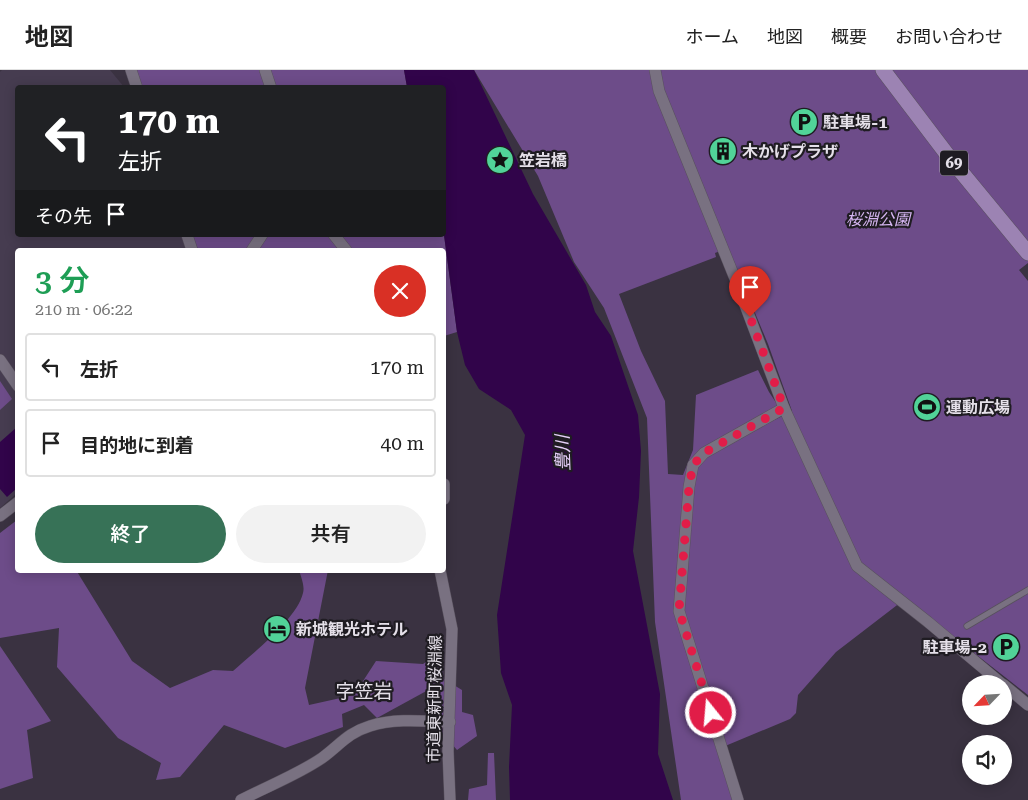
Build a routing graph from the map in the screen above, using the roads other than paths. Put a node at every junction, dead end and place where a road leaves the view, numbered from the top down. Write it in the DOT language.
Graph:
graph roads {
  1 [pos="131,70"];
  2 [pos="265,70"];
  3 [pos="655,70"];
  4 [pos="883,70"];
  5 [pos="136,85"];
  6 [pos="270,85"];
  7 [pos="261,237"];
  8 [pos="336,237"];
  9 [pos="253,248"];
  10 [pos="344,248"];
  11 [pos="1028,253"];
  12 [pos="0,360"];
  13 [pos="15,382"];
  14 [pos="784,408"];
  15 [pos="15,504"];
  16 [pos="0,516"];
  17 [pos="441,573"];
  18 [pos="1028,590"];
  19 [pos="967,626"];
  20 [pos="992,675"];
  21 [pos="1012,692"];
  22 [pos="1028,705"];
  23 [pos="450,722"];
  24 [pos="241,800"];
  25 [pos="450,800"];
  26 [pos="738,800"];
  1 -- 5 [label="street"];
  2 -- 6 [label="street"];
  3 -- 14 [label="street"];
  4 -- 11 [label="main road, 69"];
  7 -- 9 [label="street"];
  8 -- 10 [label="street"];
  12 -- 13 [label="street"];
  14 -- 20 [label="street"];
  14 -- 26 [label="street"];
  15 -- 16 [label="street"];
  17 -- 23 [label="street, 市道東新町桜淵線"];
  18 -- 19 [label="lane"];
  21 -- 22 [label="street"];
  23 -- 24 [label="street"];
  23 -- 25 [label="street, 市道東新町桜淵線"];
}
